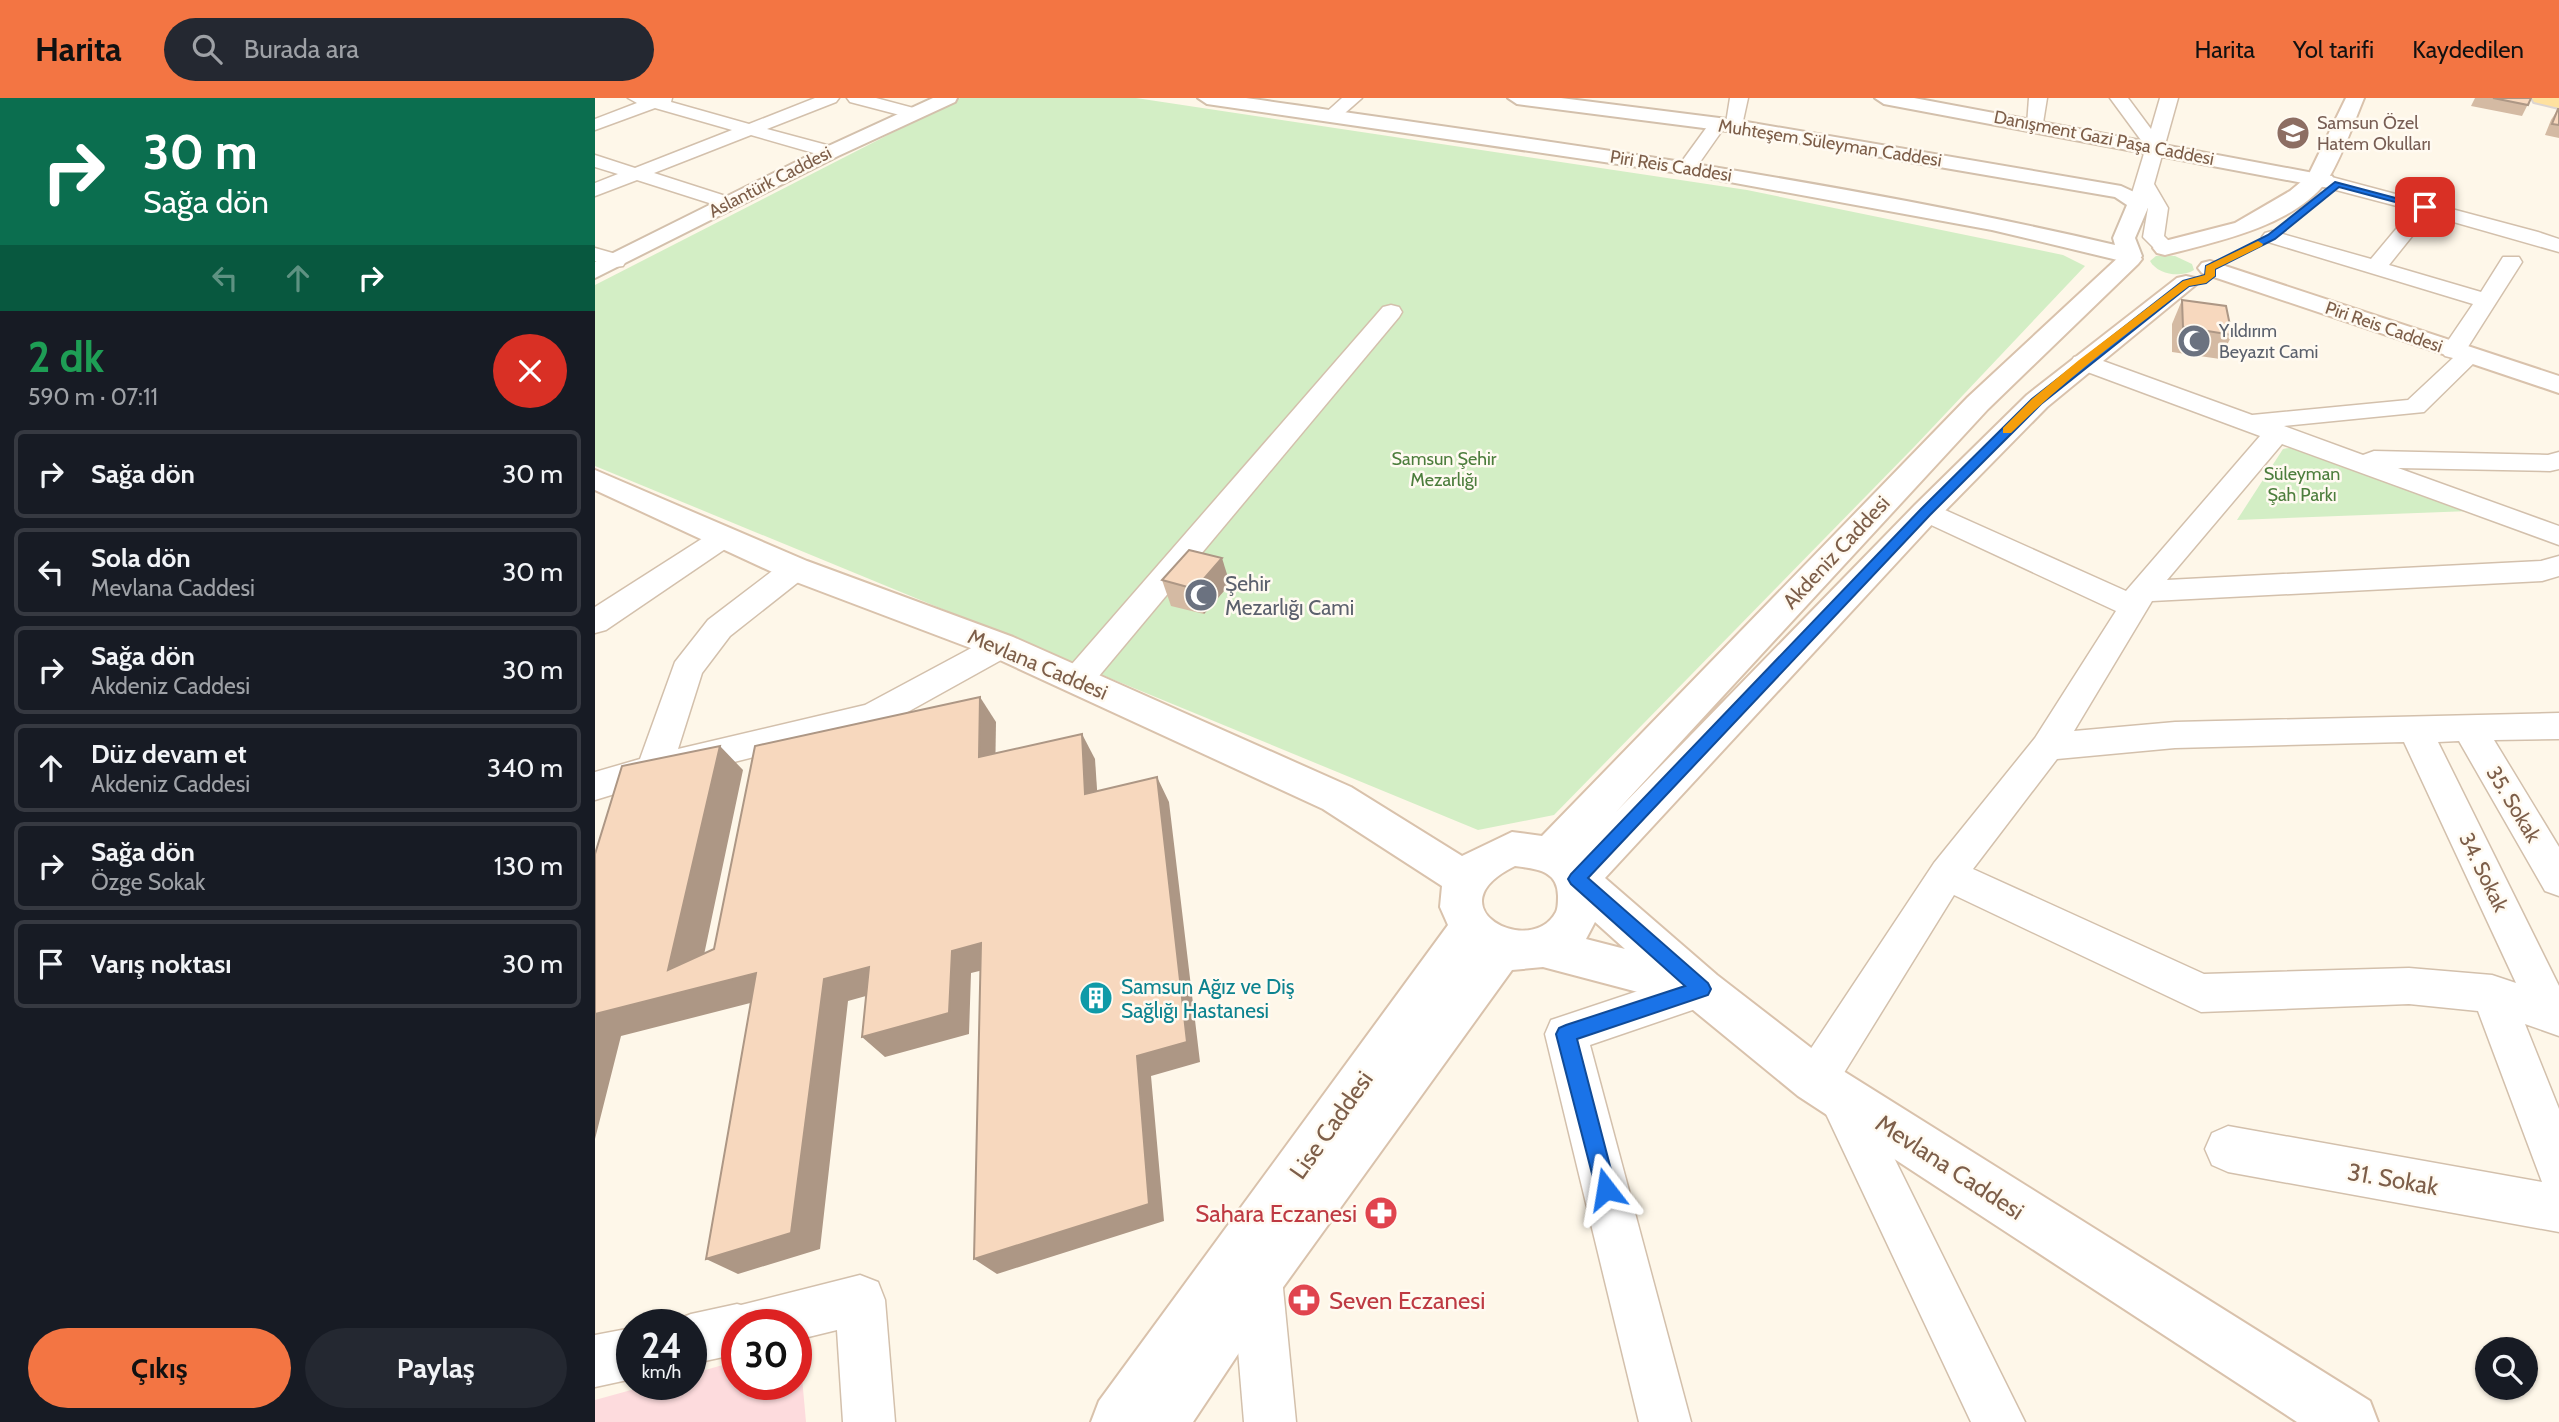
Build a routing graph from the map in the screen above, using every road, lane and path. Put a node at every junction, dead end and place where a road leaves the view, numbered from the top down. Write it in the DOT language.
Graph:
graph roads {
  1 [pos="637,98"];
  2 [pos="830,98"];
  3 [pos="856,98"];
  4 [pos="948,98"];
  5 [pos="1207,98"];
  6 [pos="1353,98"];
  7 [pos="1517,98"];
  8 [pos="1739,98"];
  9 [pos="1884,98"];
  10 [pos="2038,98"];
  11 [pos="2119,98"];
  12 [pos="2169,98"];
  13 [pos="2355,98"];
  14 [pos="2367,98"];
  15 [pos="2541,98"];
  16 [pos="662,100"];
  17 [pos="1572,102"];
  18 [pos="2559,102"];
  19 [pos="915,114"];
  20 [pos="1331,116"];
  21 [pos="595,125"];
  22 [pos="1726,125"];
  23 [pos="2036,125"];
  24 [pos="750,129"];
  25 [pos="2156,148"];
  26 [pos="831,152"];
  27 [pos="595,161"];
  28 [pos="1686,168"];
  29 [pos="638,174"];
  30 [pos="2326,181"];
  31 [pos="595,190"];
  32 [pos="2142,194"];
  33 [pos="728,203"];
  34 [pos="2425,207"];
  35 [pos="2271,237"];
  36 [pos="2559,246"];
  37 [pos="2165,248"];
  38 [pos="605,258"];
  39 [pos="2511,262"];
  40 [pos="2376,267"];
  41 [pos="595,271"];
  42 [pos="2167,272"];
  43 [pos="2489,300"];
  44 [pos="1391,312"];
  45 [pos="2461,353"];
  46 [pos="2083,362"];
  47 [pos="2559,385"];
  48 [pos="2262,428"];
  49 [pos="2347,459"];
  50 [pos="2559,460"];
  51 [pos="598,483"];
  52 [pos="1926,512"];
  53 [pos="2559,536"];
  54 [pos="724,537"];
  55 [pos="795,569"];
  56 [pos="2553,576"];
  57 [pos="2137,599"];
  58 [pos="595,622"];
  59 [pos="1001,646"];
  60 [pos="1077,680"];
  61 [pos="2559,726"];
  62 [pos="2469,728"];
  63 [pos="2415,729"];
  64 [pos="2047,747"];
  65 [pos="654,768"];
  66 [pos="595,786"];
  67 [pos="1479,867"];
  68 [pos="1564,867"];
  69 [pos="1947,874"];
  70 [pos="2559,880"];
  71 [pos="1504,942"];
  72 [pos="1701,989"];
  73 [pos="2492,994"];
  74 [pos="2556,1016"];
  75 [pos="1827,1088"];
  76 [pos="2228,1149"];
  77 [pos="2559,1166"];
  78 [pos="2559,1208"];
  79 [pos="1257,1278"];
  80 [pos="812,1311"];
  81 [pos="616,1356"];
  82 [pos="595,1361"];
  83 [pos="869,1422"];
  84 [pos="1120,1422"];
  85 [pos="1159,1422"];
  86 [pos="1270,1422"];
  87 [pos="1665,1422"];
  88 [pos="1999,1422"];
  89 [pos="2349,1422"];
  1 -- 16 [label="street"];
  2 -- 24 [label="street"];
  3 -- 19 [label="street"];
  4 -- 19 [label="main road, Aslantürk Caddesi"];
  5 -- 20 [label="main road, Piri Reis Caddesi"];
  6 -- 20 [label="street"];
  7 -- 17 [label="main road, Muhteşem Süleyman Caddesi"];
  8 -- 22 [label="street"];
  9 -- 23 [label="main road, Danışment Gazi Paşa Caddesi"];
  10 -- 23 [label="street"];
  11 -- 25 [label="street"];
  12 -- 25 [label="street"];
  13 -- 30 [label="main road, Akdeniz Caddesi"];
  14 -- 30 [label="main road"];
  15 -- 18 [label="main road"];
  16 -- 21 [label="street"];
  16 -- 24 [label="street"];
  17 -- 22 [label="main road, Muhteşem Süleyman Caddesi"];
  19 -- 26 [label="main road, Aslantürk Caddesi"];
  20 -- 28 [label="main road, Piri Reis Caddesi"];
  22 -- 28 [label="street"];
  22 -- 32 [label="main road, Muhteşem Süleyman Caddesi"];
  23 -- 25 [label="main road, Danışment Gazi Paşa Caddesi"];
  24 -- 26 [label="street"];
  24 -- 29 [label="street"];
  25 -- 30 [label="main road, Danışment Gazi Paşa Caddesi"];
  25 -- 32 [label="street"];
  26 -- 33 [label="main road, Aslantürk Caddesi"];
  27 -- 29 [label="street"];
  28 -- 42 [label="main road, Piri Reis Caddesi"];
  29 -- 31 [label="street"];
  29 -- 33 [label="street"];
  30 -- 34 [label="street"];
  30 -- 35 [label="main road, Akdeniz Caddesi"];
  30 -- 37 [label="main road, Akdeniz Caddesi"];
  32 -- 37 [label="street"];
  32 -- 42 [label="main road"];
  33 -- 38 [label="main road, Aslantürk Caddesi"];
  34 -- 36 [label="street"];
  34 -- 40 [label="street"];
  35 -- 40 [label="street"];
  35 -- 42 [label="main road, Akdeniz Caddesi"];
  37 -- 42 [label="main road, Akdeniz Caddesi"];
  37 -- 42 [label="main road"];
  38 -- 41 [label="main road, Aslantürk Caddesi"];
  39 -- 43 [label="street"];
  40 -- 43 [label="street"];
  42 -- 45 [label="main road, Piri Reis Caddesi"];
  42 -- 46 [label="main road, Akdeniz Caddesi"];
  42 -- 68 [label="main road, Akdeniz Caddesi"];
  43 -- 45 [label="street"];
  44 -- 60 [label="street"];
  45 -- 47 [label="main road, Piri Reis Caddesi"];
  45 -- 48 [label="street"];
  46 -- 48 [label="street"];
  46 -- 52 [label="main road, Akdeniz Caddesi"];
  48 -- 49 [label="street"];
  48 -- 57 [label="street"];
  49 -- 50 [label="street"];
  49 -- 53 [label="street"];
  51 -- 54 [label="main road, Mevlana Caddesi"];
  52 -- 57 [label="street"];
  52 -- 68 [label="main road, Akdeniz Caddesi"];
  54 -- 55 [label="main road, Mevlana Caddesi"];
  54 -- 58 [label="street"];
  55 -- 59 [label="main road, Mevlana Caddesi"];
  55 -- 65 [label="street"];
  56 -- 57 [label="street"];
  57 -- 64 [label="street"];
  59 -- 60 [label="main road, Mevlana Caddesi"];
  59 -- 65 [label="street"];
  60 -- 67 [label="main road, Mevlana Caddesi"];
  61 -- 62 [label="street"];
  62 -- 63 [label="street"];
  62 -- 70 [label="street, 35. Sokak"];
  63 -- 64 [label="street"];
  63 -- 74 [label="street, 34. Sokak"];
  64 -- 69 [label="street"];
  65 -- 66 [label="street"];
  67 -- 68 [label="main road"];
  67 -- 71 [label="main road"];
  68 -- 71 [label="main road"];
  68 -- 72 [label="main road, Mevlana Caddesi"];
  69 -- 73 [label="street"];
  69 -- 75 [label="street"];
  71 -- 72 [label="main road"];
  71 -- 79 [label="main road, Lise Caddesi"];
  71 -- 84 [label="main road, Lise Caddesi"];
  72 -- 75 [label="main road, Mevlana Caddesi"];
  72 -- 87 [label="street"];
  73 -- 74 [label="street"];
  73 -- 77 [label="street"];
  75 -- 88 [label="street"];
  75 -- 89 [label="main road, Mevlana Caddesi"];
  76 -- 78 [label="street, 31. Sokak"];
  79 -- 85 [label="main road, Lise Caddesi"];
  79 -- 86 [label="street"];
  80 -- 83 [label="street"];
  81 -- 82 [label="street"];
}
